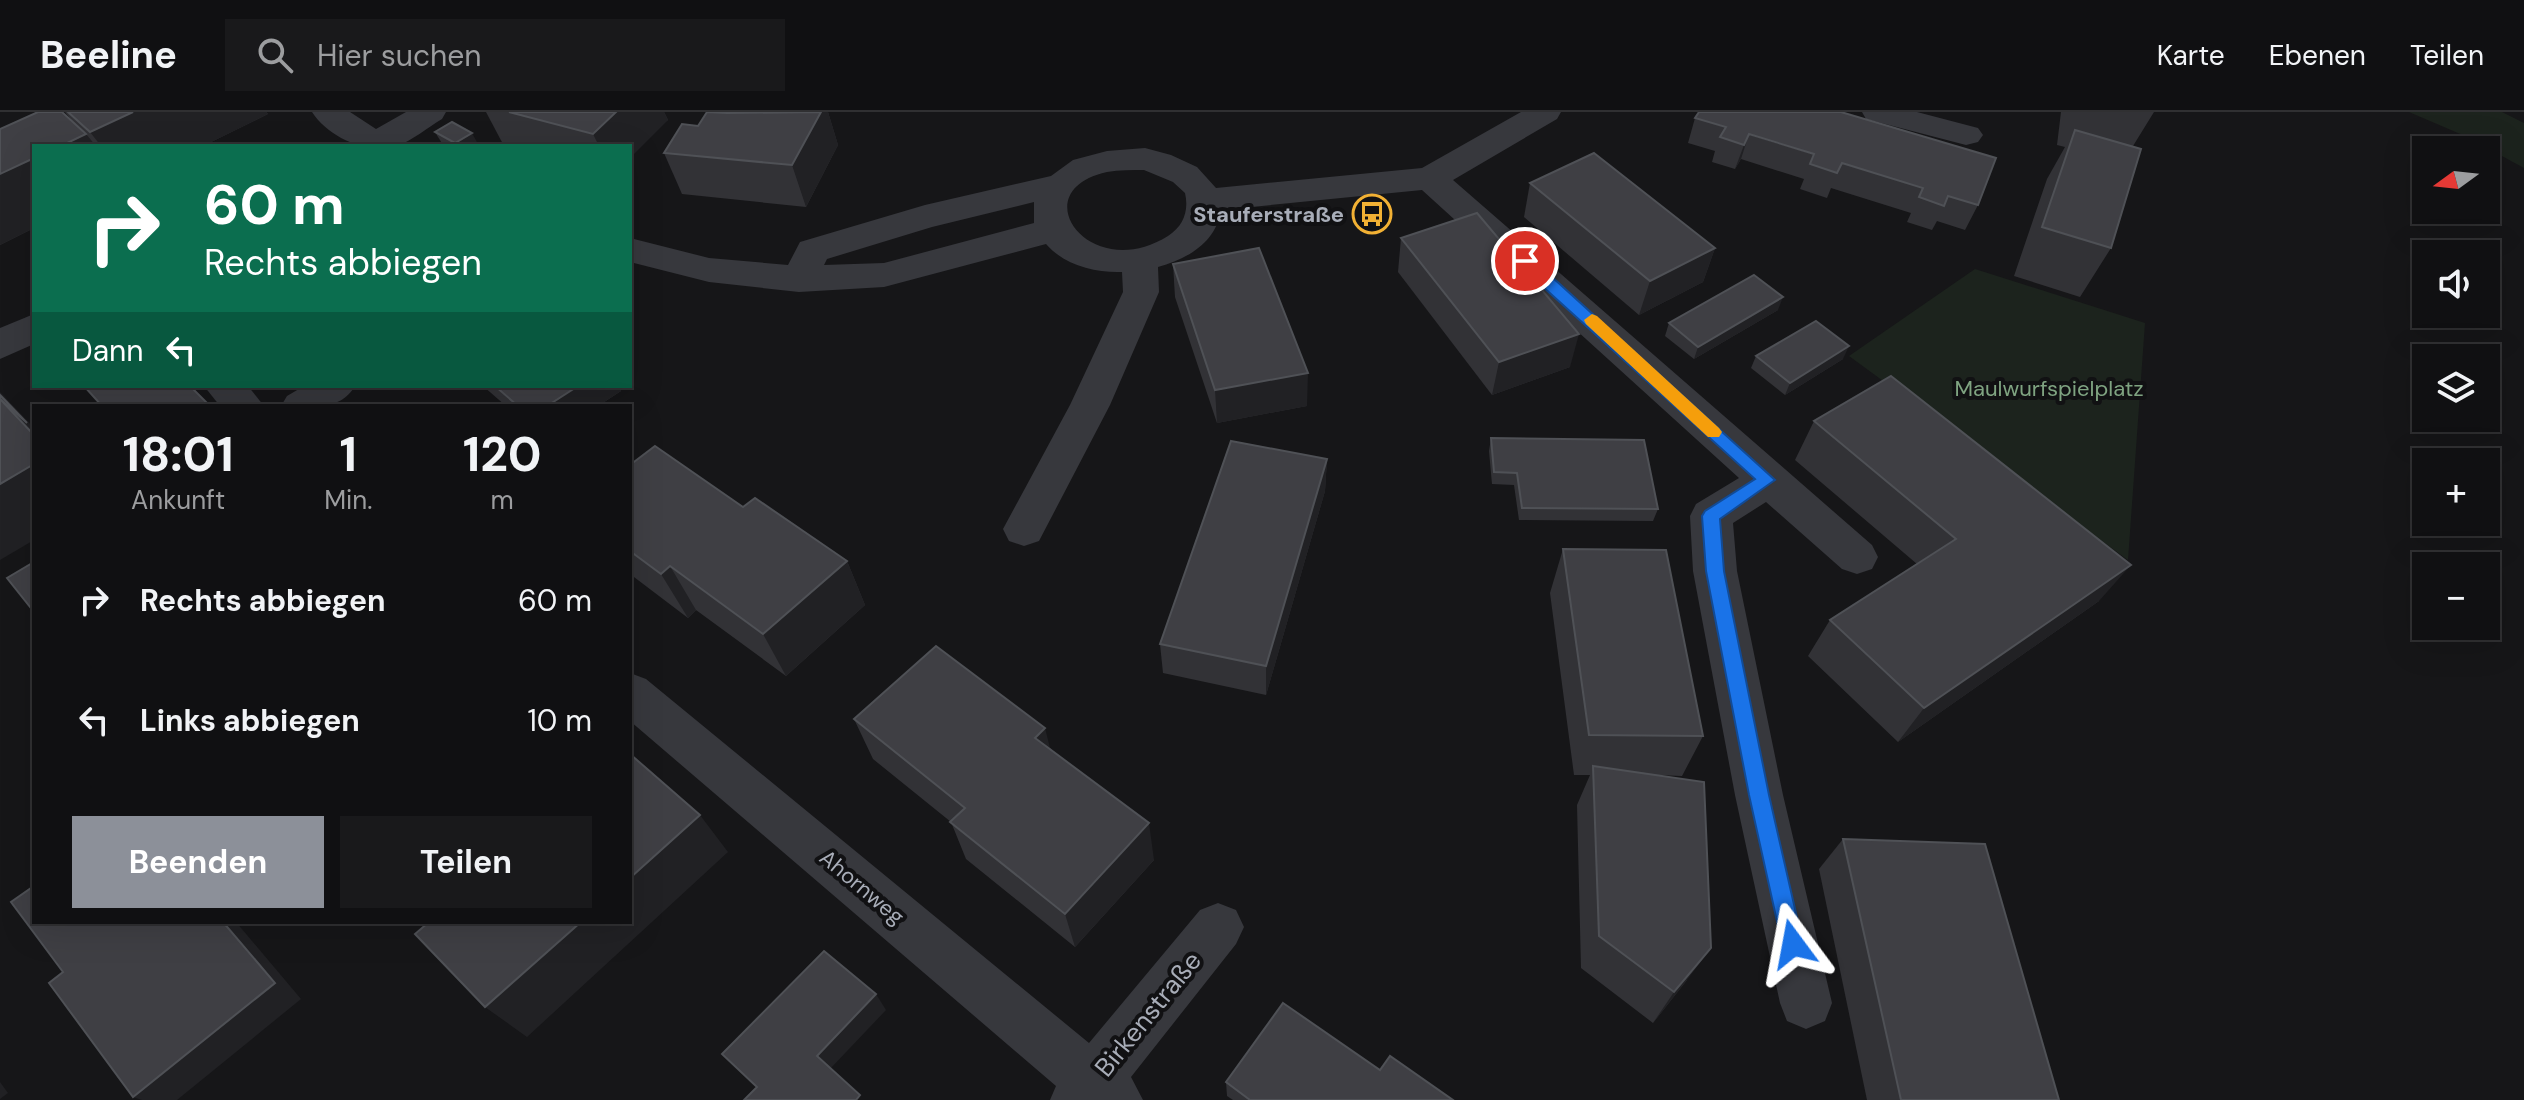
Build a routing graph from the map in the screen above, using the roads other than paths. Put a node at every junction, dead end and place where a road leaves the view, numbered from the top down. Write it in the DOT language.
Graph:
graph roads {
  1 [pos="328,112"];
  2 [pos="430,112"];
  3 [pos="1545,112"];
  4 [pos="1878,112"];
  5 [pos="1966,135"];
  6 [pos="372,144"];
  7 [pos="378,144"];
  8 [pos="1430,178"];
  9 [pos="1062,184"];
  10 [pos="1206,200"];
  11 [pos="1053,230"];
  12 [pos="632,251"];
  13 [pos="1140,260"];
  14 [pos="799,279"];
  15 [pos="32,328"];
  16 [pos="0,345"];
  17 [pos="226,388"];
  18 [pos="332,388"];
  19 [pos="338,388"];
  20 [pos="242,404"];
  21 [pos="304,404"];
  22 [pos="355,404"];
  23 [pos="1767,480"];
  24 [pos="1024,529"];
  25 [pos="1857,557"];
  26 [pos="632,695"];
  27 [pos="1218,927"];
  28 [pos="1806,1003"];
  29 [pos="1095,1094"];
  1 -- 6 [label="street"];
  2 -- 7 [label="street"];
  3 -- 8 [label="street"];
  4 -- 5 [label="street"];
  8 -- 10 [label="street"];
  8 -- 23 [label="street"];
  9 -- 10 [label="street"];
  9 -- 11 [label="street"];
  9 -- 14 [label="street"];
  10 -- 13 [label="street"];
  11 -- 13 [label="street"];
  11 -- 14 [label="street"];
  12 -- 14 [label="street"];
  13 -- 24 [label="street"];
  15 -- 16 [label="street"];
  17 -- 20 [label="street"];
  18 -- 21 [label="street"];
  19 -- 22 [label="street"];
  23 -- 25 [label="street"];
  23 -- 28 [label="street"];
  26 -- 29 [label="street, Ahornweg"];
  27 -- 29 [label="street, Birkenstraße"];
}
